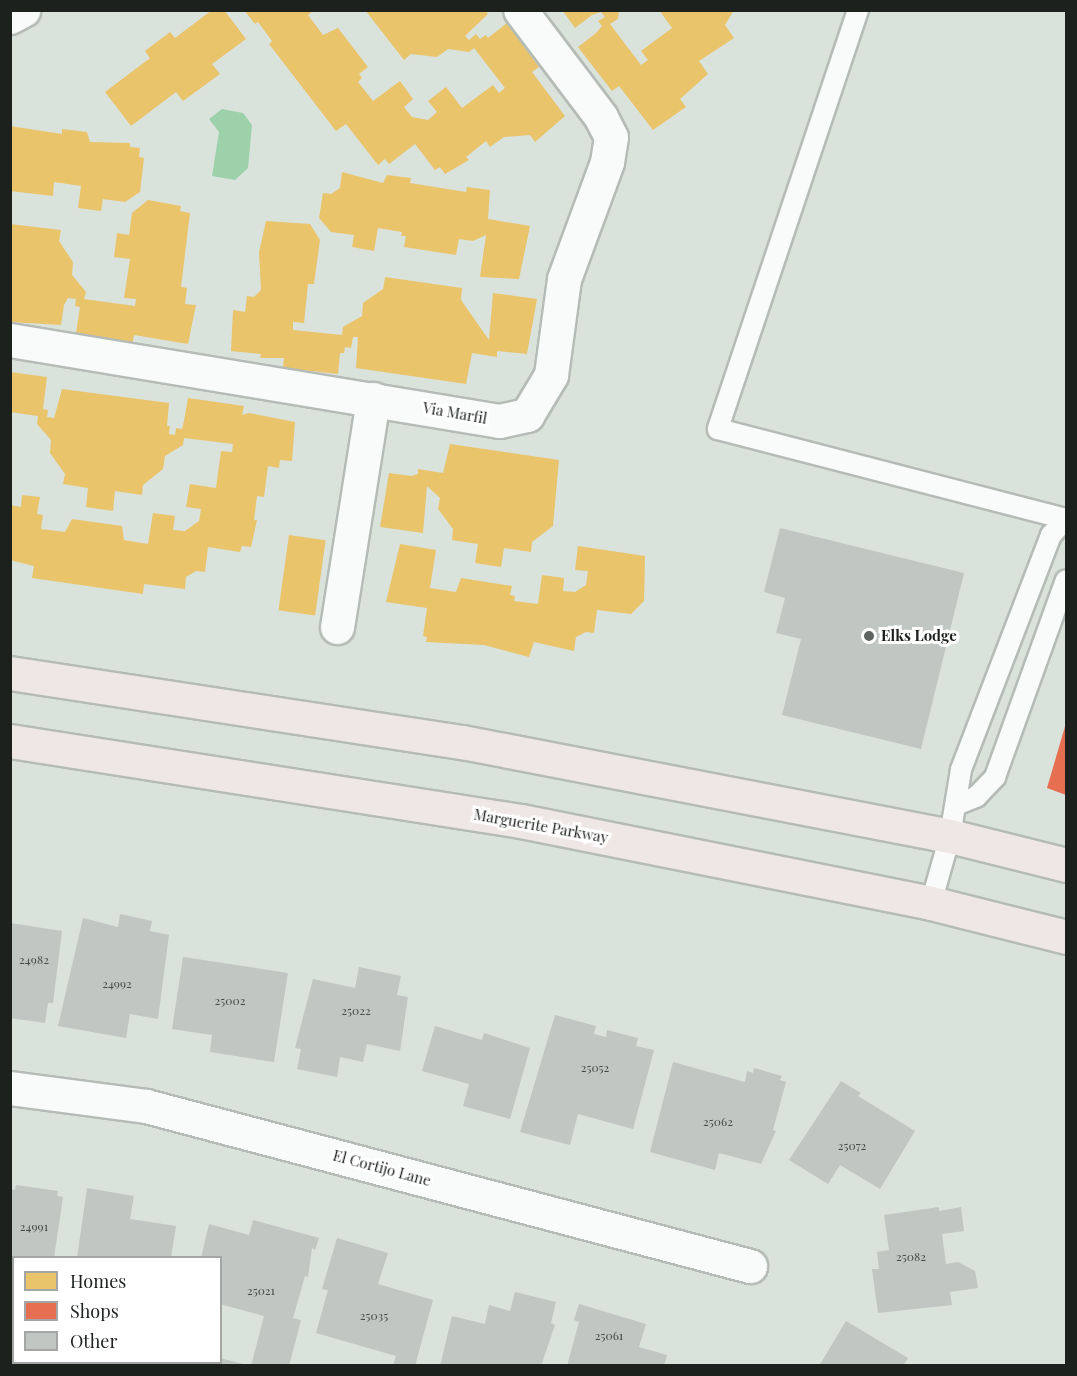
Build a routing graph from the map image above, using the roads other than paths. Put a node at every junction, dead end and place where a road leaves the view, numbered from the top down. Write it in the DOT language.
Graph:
graph roads {
  1 [pos="23,10"];
  2 [pos="520,10"];
  3 [pos="858,10"];
  4 [pos="10,17"];
  5 [pos="10,340"];
  6 [pos="373,399"];
  7 [pos="1066,519"];
  8 [pos="1066,580"];
  9 [pos="337,627"];
  10 [pos="10,673"];
  11 [pos="10,741"];
  12 [pos="953,821"];
  13 [pos="1066,865"];
  14 [pos="931,903"];
  15 [pos="1066,937"];
  16 [pos="10,1088"];
  17 [pos="750,1266"];
  1 -- 4 [label="street"];
  2 -- 6 [label="street, Via Marfil"];
  3 -- 7 [label="lane"];
  5 -- 6 [label="street, Via Marfil"];
  6 -- 9 [label="street"];
  7 -- 12 [label="lane"];
  8 -- 12 [label="lane"];
  10 -- 12 [label="main road"];
  11 -- 14 [label="main road, Marguerite Parkway"];
  12 -- 13 [label="main road"];
  12 -- 14 [label="lane"];
  14 -- 15 [label="main road, Marguerite Parkway"];
  16 -- 17 [label="street, El Cortijo Lane"];
}
